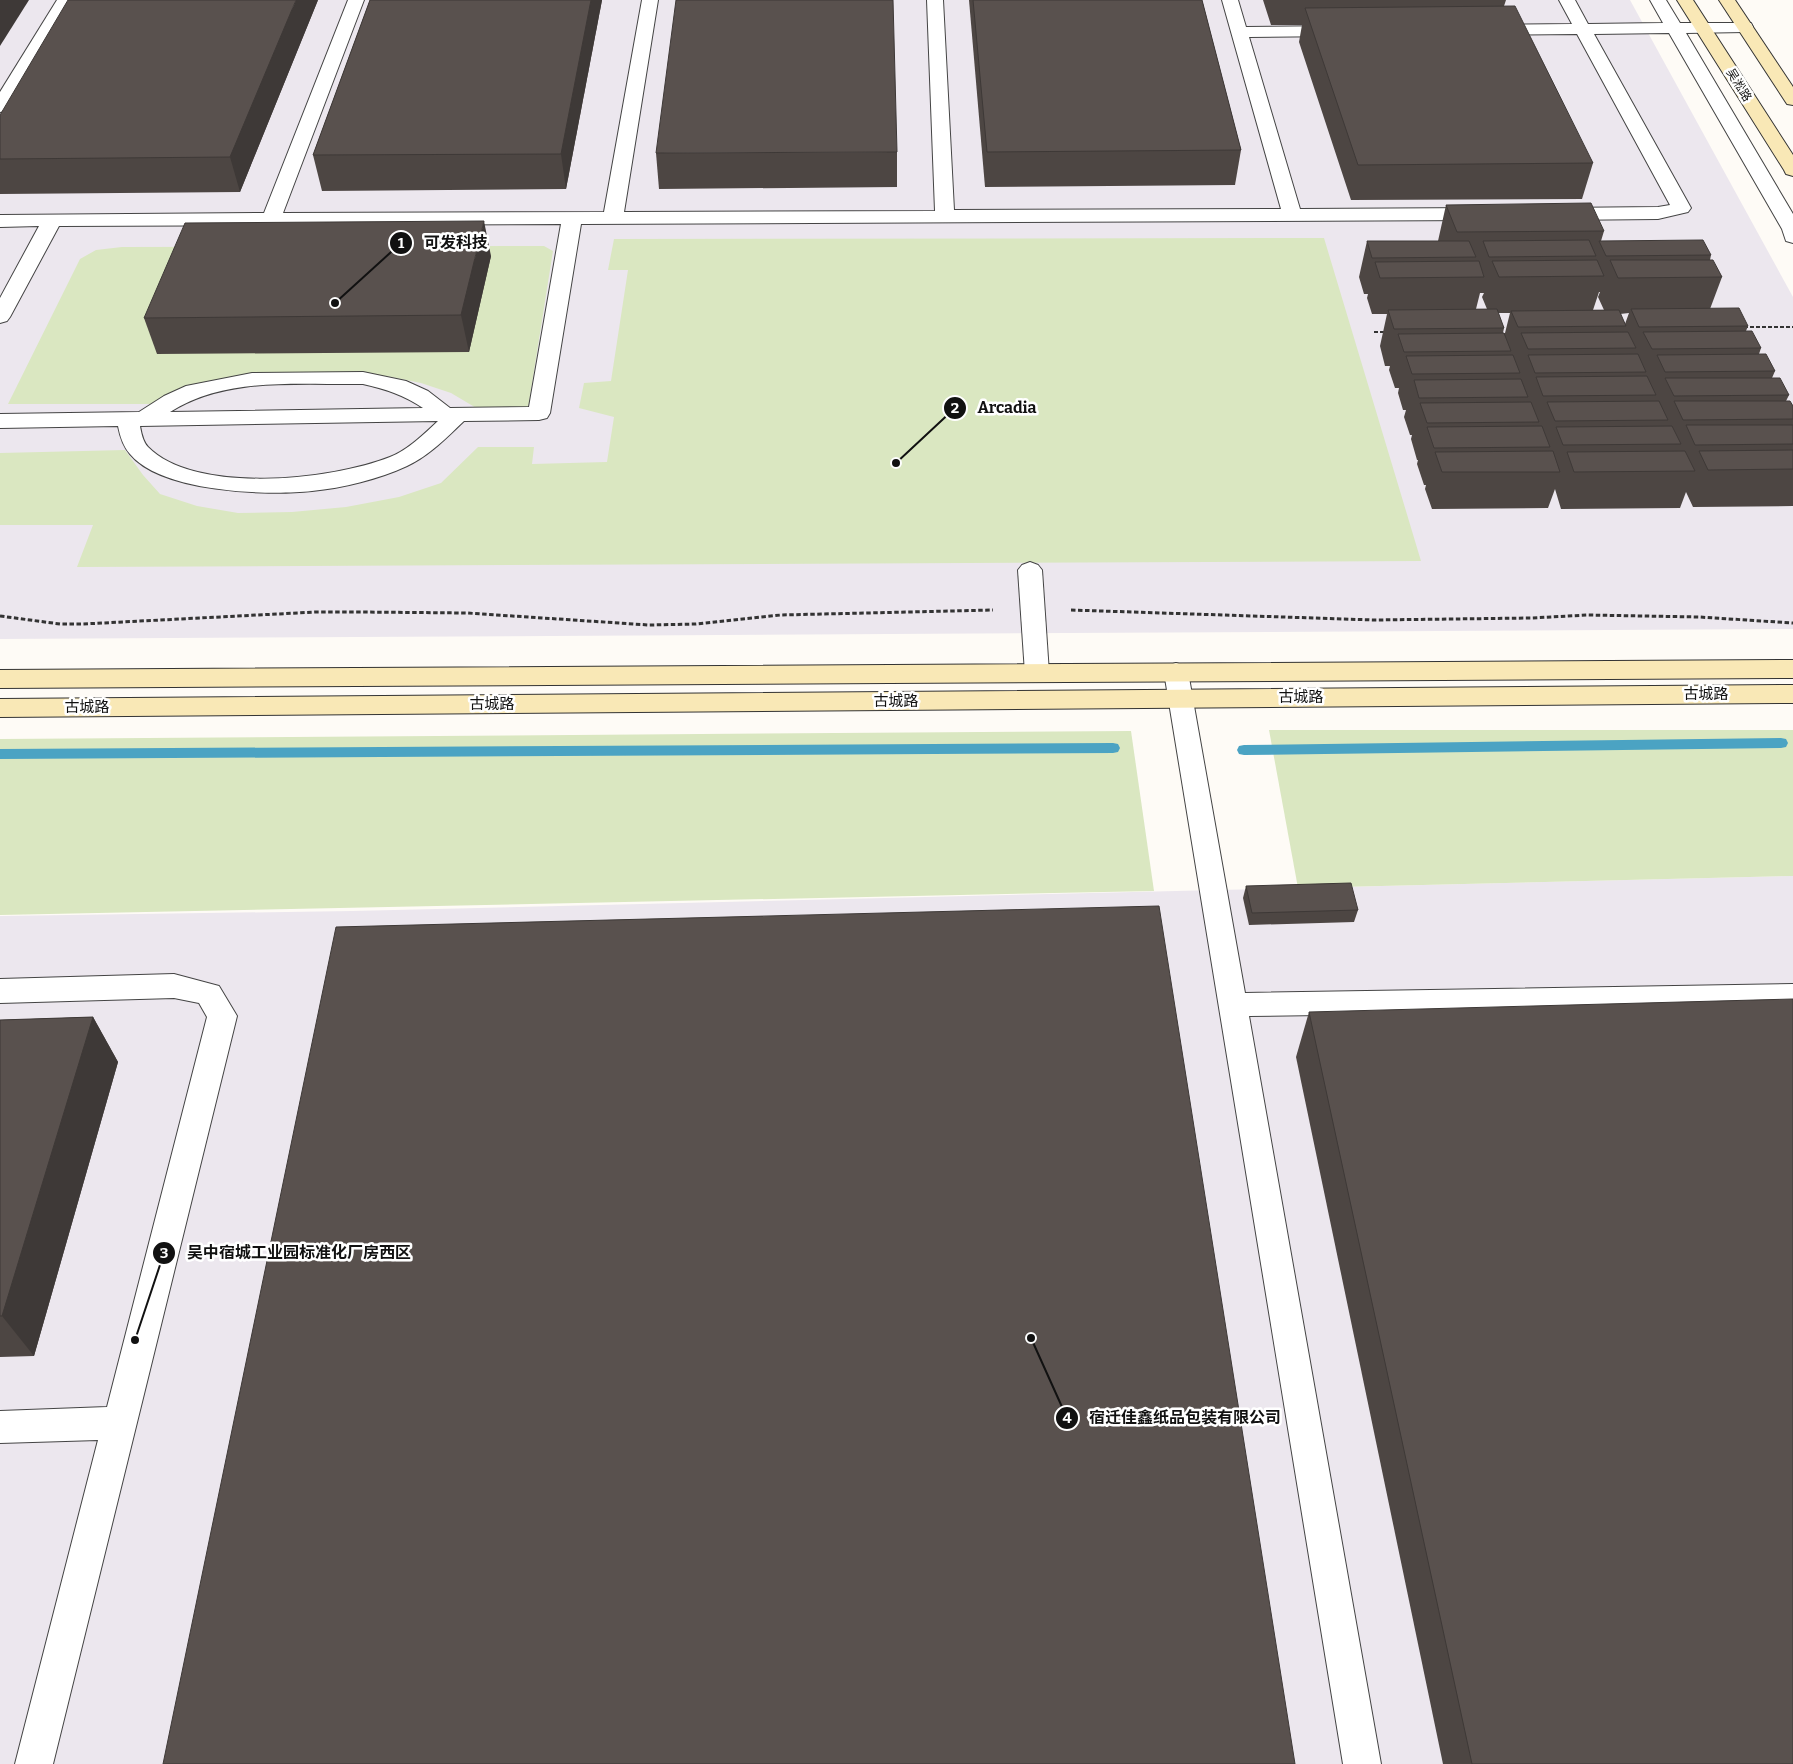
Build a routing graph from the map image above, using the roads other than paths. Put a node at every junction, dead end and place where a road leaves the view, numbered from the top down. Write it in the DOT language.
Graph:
graph roads {
  1 [pos="66,0"];
  2 [pos="356,0"];
  3 [pos="650,0"];
  4 [pos="935,0"];
  5 [pos="1230,0"];
  6 [pos="1567,0"];
  7 [pos="1658,0"];
  8 [pos="1685,0"];
  9 [pos="1727,0"];
  10 [pos="1675,28"];
  11 [pos="1702,28"];
  12 [pos="1745,28"];
  13 [pos="1583,29"];
  14 [pos="1475,30"];
  15 [pos="1358,31"];
  16 [pos="1240,32"];
  17 [pos="1793,100"];
  18 [pos="0,107"];
  19 [pos="1793,170"];
  20 [pos="1500,214"];
  21 [pos="1539,214"];
  22 [pos="1292,215"];
  23 [pos="945,216"];
  24 [pos="572,218"];
  25 [pos="613,218"];
  26 [pos="271,219"];
  27 [pos="0,220"];
  28 [pos="52,220"];
  29 [pos="1793,237"];
  30 [pos="0,317"];
  31 [pos="452,415"];
  32 [pos="135,419"];
  33 [pos="0,421"];
  34 [pos="1030,570"];
  35 [pos="1793,668"];
  36 [pos="1037,673"];
  37 [pos="0,679"];
  38 [pos="1178,685"];
  39 [pos="1793,694"];
  40 [pos="0,708"];
  41 [pos="0,991"];
  42 [pos="1793,996"];
  43 [pos="1232,1005"];
  44 [pos="120,1423"];
  45 [pos="0,1427"];
  46 [pos="34,1764"];
  47 [pos="1362,1764"];
  1 -- 18 [label="lane"];
  2 -- 26 [label="lane"];
  3 -- 25 [label="lane"];
  4 -- 23 [label="lane"];
  5 -- 16 [label="lane"];
  6 -- 13 [label="lane"];
  7 -- 10 [label="lane"];
  8 -- 11 [label="main road, 吴淞路"];
  9 -- 12 [label="main road"];
  10 -- 11 [label="lane"];
  10 -- 13 [label="lane"];
  10 -- 29 [label="lane"];
  11 -- 12 [label="lane"];
  11 -- 19 [label="main road, 吴淞路"];
  12 -- 17 [label="main road"];
  13 -- 14 [label="lane"];
  13 -- 21 [label="lane"];
  15 -- 16 [label="lane"];
  16 -- 22 [label="lane"];
  20 -- 22 [label="lane"];
  22 -- 23 [label="lane"];
  23 -- 25 [label="lane"];
  24 -- 25 [label="lane"];
  24 -- 26 [label="lane"];
  24 -- 31 [label="lane"];
  26 -- 28 [label="lane"];
  27 -- 28 [label="lane"];
  28 -- 30 [label="lane"];
  31 -- 32 [label="lane"];
  31 -- 32 [label="lane"];
  31 -- 32 [label="lane"];
  32 -- 33 [label="lane"];
  34 -- 36 [label="lane"];
  35 -- 38 [label="main road, 古城路"];
  36 -- 37 [label="main road, 古城路"];
  36 -- 38 [label="main road, 古城路"];
  38 -- 39 [label="main road, 古城路"];
  38 -- 40 [label="main road, 古城路"];
  38 -- 43 [label="lane"];
  41 -- 44 [label="lane"];
  42 -- 43 [label="lane"];
  43 -- 47 [label="lane"];
  44 -- 45 [label="lane"];
  44 -- 46 [label="lane"];
}
